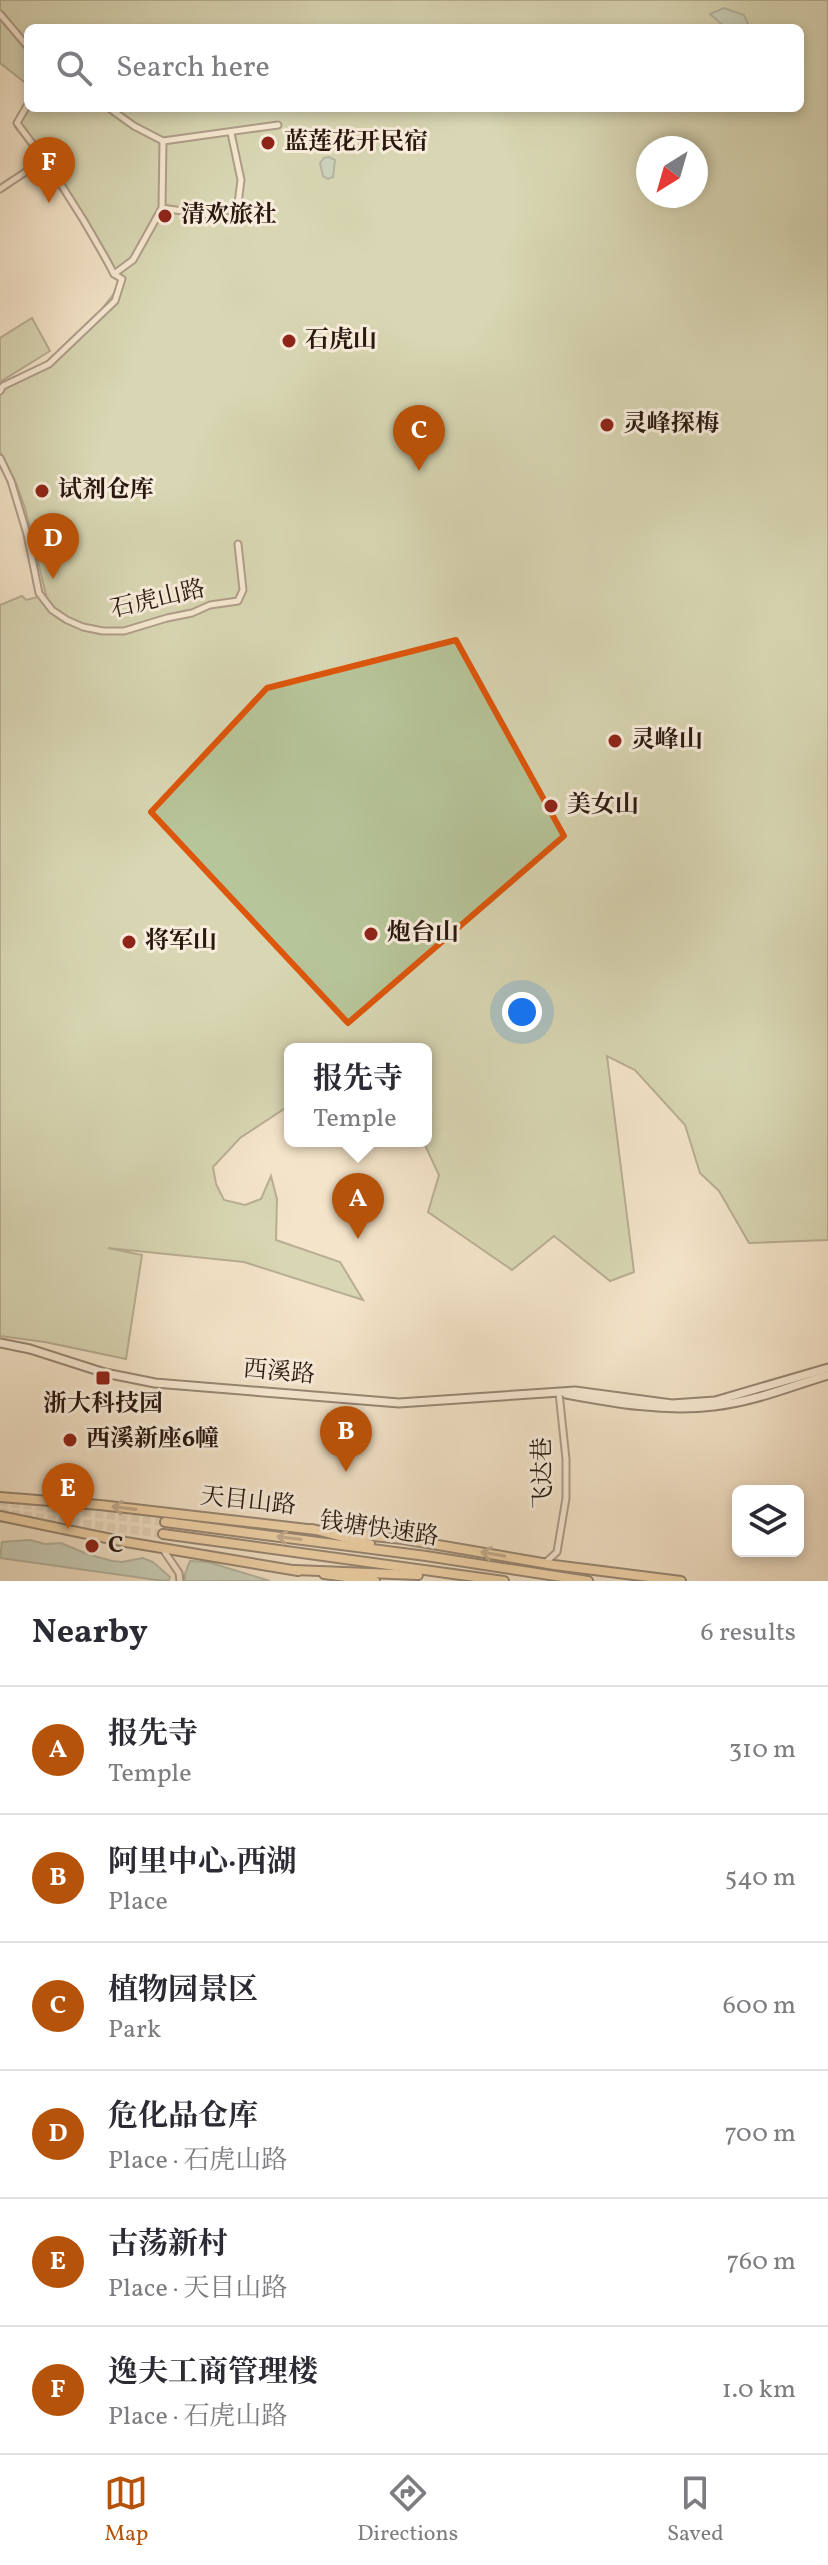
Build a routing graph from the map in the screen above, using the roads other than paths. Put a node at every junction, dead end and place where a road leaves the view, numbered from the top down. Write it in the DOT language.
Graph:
graph roads {
  1 [pos="0,14"];
  2 [pos="24,42"];
  3 [pos="24,111"];
  4 [pos="115,112"];
  5 [pos="278,125"];
  6 [pos="231,133"];
  7 [pos="163,141"];
  8 [pos="30,169"];
  9 [pos="0,189"];
  10 [pos="162,208"];
  11 [pos="114,274"];
  12 [pos="0,391"];
  13 [pos="0,458"];
  14 [pos="238,544"];
  15 [pos="0,1343"];
  16 [pos="828,1368"];
  17 [pos="828,1375"];
  18 [pos="559,1393"];
  19 [pos="0,1497"];
  20 [pos="0,1516"];
  21 [pos="165,1522"];
  22 [pos="312,1529"];
  23 [pos="163,1534"];
  24 [pos="162,1547"];
  25 [pos="557,1552"];
  26 [pos="426,1556"];
  27 [pos="545,1563"];
  28 [pos="565,1566"];
  29 [pos="295,1570"];
  30 [pos="472,1577"];
  31 [pos="180,1581"];
  32 [pos="375,1581"];
  33 [pos="504,1581"];
  34 [pos="588,1581"];
  35 [pos="681,1581"];
  1 -- 2 [label="street"];
  3 -- 11 [label="street"];
  4 -- 7 [label="street"];
  5 -- 6 [label="street"];
  6 -- 7 [label="street"];
  6 -- 10 [label="street"];
  7 -- 10 [label="street"];
  8 -- 9 [label="street"];
  10 -- 11 [label="street"];
  11 -- 12 [label="street"];
  13 -- 14 [label="street, 石虎山路"];
  15 -- 18 [label="main road, 西溪路"];
  16 -- 18 [label="main road, 西溪路"];
  17 -- 18 [label="main road, 西溪路"];
  18 -- 25 [label="street, 飞达巷"];
  22 -- 19 [label="main road, 天目山路, one-way"];
  20 -- 24 [label="main road"];
  26 -- 21 [label="main road, 钱塘快速路, one-way"];
  22 -- 26 [label="main road"];
  27 -- 22 [label="main road, 天目山路, one-way"];
  23 -- 30 [label="main road, 钱塘快速路"];
  24 -- 29 [label="main road"];
  24 -- 31 [label="street"];
  25 -- 27 [label="street"];
  25 -- 28 [label="street"];
  26 -- 34 [label="main road, 钱塘快速路"];
  27 -- 28 [label="main road, 天目山路"];
  28 -- 35 [label="main road, 天目山路"];
  29 -- 30 [label="main road"];
  29 -- 32 [label="main road"];
  30 -- 33 [label="main road, 钱塘快速路"];
}
